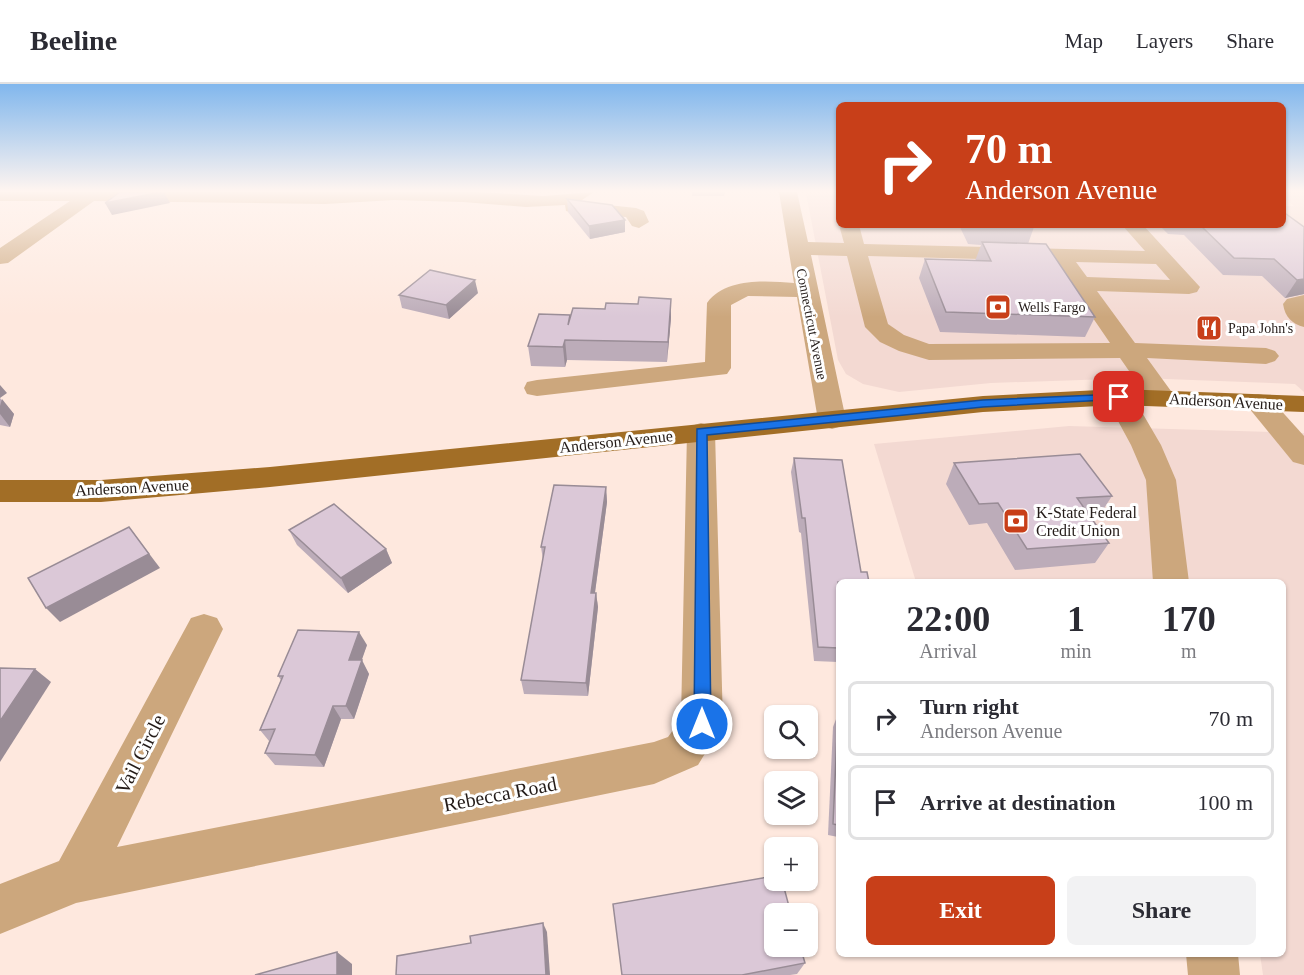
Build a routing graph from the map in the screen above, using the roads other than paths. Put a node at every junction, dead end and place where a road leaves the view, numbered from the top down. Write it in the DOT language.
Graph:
graph roads {
  1 [pos="35,234"];
  2 [pos="795,234"];
  3 [pos="851,234"];
  4 [pos="1140,234"];
  5 [pos="798,248"];
  6 [pos="855,250"];
  7 [pos="1059,255"];
  8 [pos="0,258"];
  9 [pos="1162,258"];
  10 [pos="1080,284"];
  11 [pos="806,291"];
  12 [pos="1304,302"];
  13 [pos="1304,320"];
  14 [pos="1127,350"];
  15 [pos="1266,356"];
  16 [pos="537,388"];
  17 [pos="1119,397"];
  18 [pos="1162,398"];
  19 [pos="1258,402"];
  20 [pos="1304,405"];
  21 [pos="832,420"];
  22 [pos="701,432"];
  23 [pos="1304,455"];
  24 [pos="0,491"];
  25 [pos="1172,579"];
  26 [pos="204,629"];
  27 [pos="76,879"];
  28 [pos="0,909"];
  29 [pos="1212,957"];
  30 [pos="1214,975"];
  1 -- 8 [label="street"];
  2 -- 5 [label="street, Connecticut Avenue"];
  3 -- 6 [label="street"];
  4 -- 9 [label="street"];
  5 -- 6 [label="street"];
  5 -- 11 [label="street, Connecticut Avenue"];
  6 -- 7 [label="street"];
  6 -- 14 [label="street"];
  7 -- 9 [label="street"];
  7 -- 10 [label="street"];
  9 -- 10 [label="street"];
  10 -- 14 [label="street"];
  11 -- 16 [label="street"];
  11 -- 21 [label="street, Connecticut Avenue"];
  12 -- 13 [label="street"];
  14 -- 15 [label="street"];
  14 -- 18 [label="street"];
  17 -- 18 [label="main road, Anderson Avenue"];
  17 -- 21 [label="main road, Anderson Avenue"];
  17 -- 25 [label="street"];
  18 -- 19 [label="main road, Anderson Avenue"];
  19 -- 20 [label="main road, Anderson Avenue"];
  19 -- 23 [label="street"];
  21 -- 22 [label="main road, Anderson Avenue"];
  22 -- 24 [label="main road, Anderson Avenue"];
  22 -- 27 [label="street, Rebecca Road"];
  26 -- 27 [label="street, Vail Circle"];
  27 -- 28 [label="street, Rebecca Road"];
  29 -- 30 [label="street"];
}
